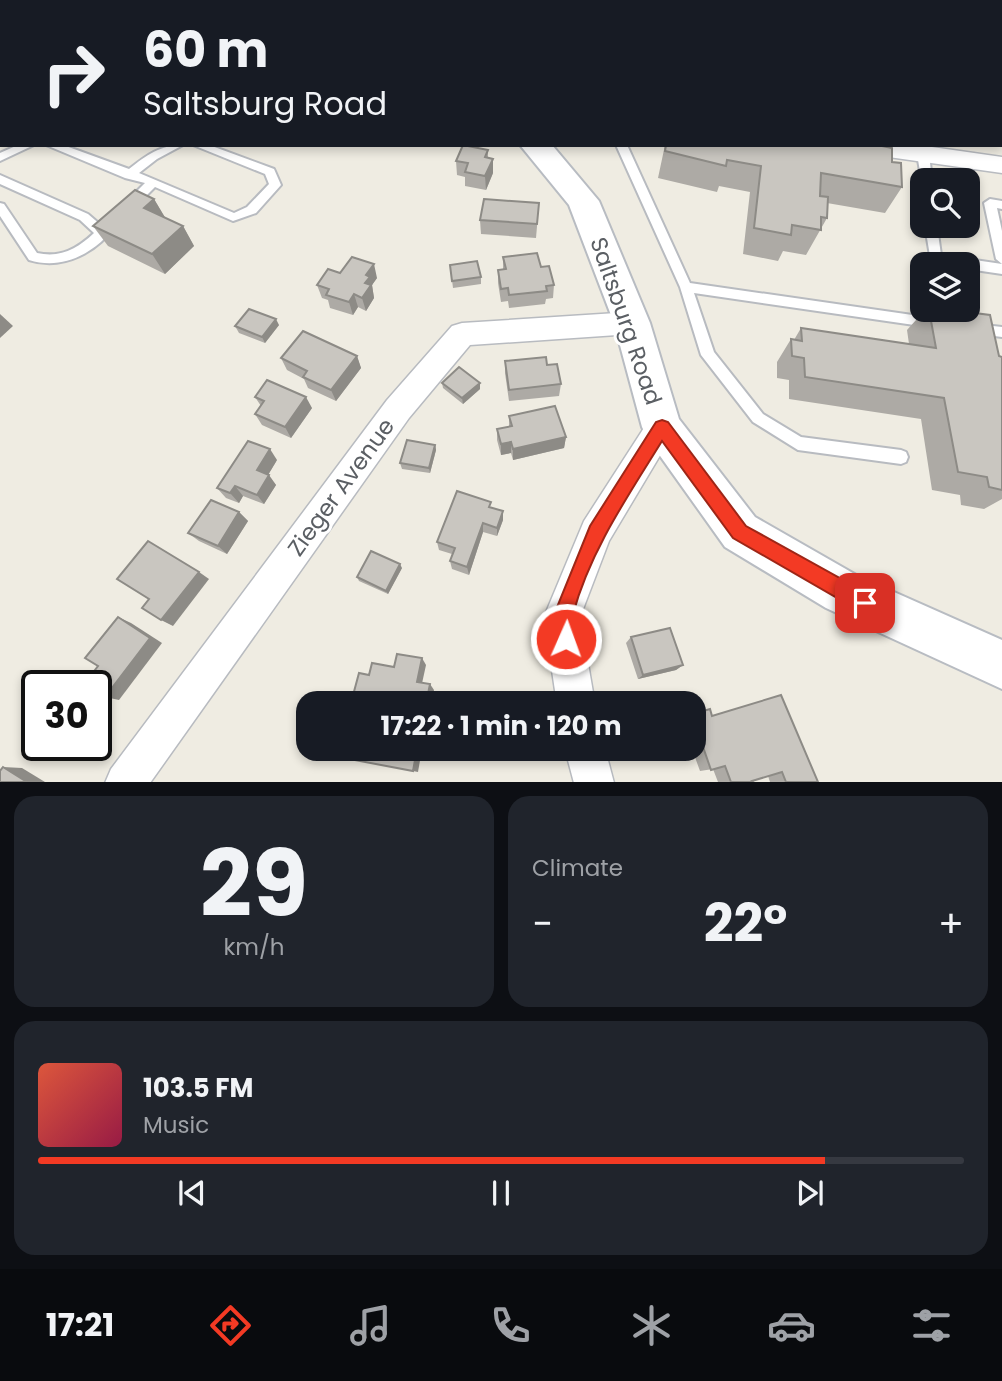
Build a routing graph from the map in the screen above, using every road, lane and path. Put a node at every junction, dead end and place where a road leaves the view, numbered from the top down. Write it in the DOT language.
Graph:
graph roads {
  1 [pos="24,147"];
  2 [pos="56,147"];
  3 [pos="173,147"];
  4 [pos="203,147"];
  5 [pos="537,147"];
  6 [pos="622,147"];
  7 [pos="874,147"];
  8 [pos="923,154"];
  9 [pos="0,157"];
  10 [pos="1002,165"];
  11 [pos="925,168"];
  12 [pos="129,175"];
  13 [pos="0,179"];
  14 [pos="153,182"];
  15 [pos="1002,205"];
  16 [pos="0,207"];
  17 [pos="102,233"];
  18 [pos="932,238"];
  19 [pos="1002,259"];
  20 [pos="1002,269"];
  21 [pos="686,287"];
  22 [pos="632,323"];
  23 [pos="947,324"];
  24 [pos="961,326"];
  25 [pos="1002,332"];
  26 [pos="662,427"];
  27 [pos="901,457"];
  28 [pos="1002,665"];
  29 [pos="574,691"];
  30 [pos="588,761"];
  31 [pos="125,782"];
  32 [pos="594,782"];
  1 -- 9 [label="lane"];
  2 -- 12 [label="lane"];
  3 -- 12 [label="lane"];
  4 -- 14 [label="lane"];
  5 -- 22 [label="main road, Saltsburg Road"];
  6 -- 21 [label="lane"];
  7 -- 8 [label="street"];
  8 -- 10 [label="street"];
  8 -- 11 [label="lane"];
  12 -- 14 [label="lane"];
  13 -- 17 [label="lane"];
  14 -- 17 [label="lane"];
  15 -- 19 [label="lane"];
  16 -- 17 [label="lane"];
  18 -- 20 [label="lane"];
  21 -- 23 [label="lane"];
  21 -- 27 [label="lane"];
  22 -- 26 [label="main road, Saltsburg Road"];
  22 -- 31 [label="street, Zieger Avenue"];
  24 -- 25 [label="lane"];
  26 -- 28 [label="main road, Saltsburg Road"];
  26 -- 29 [label="street"];
  30 -- 32 [label="street"];
}
